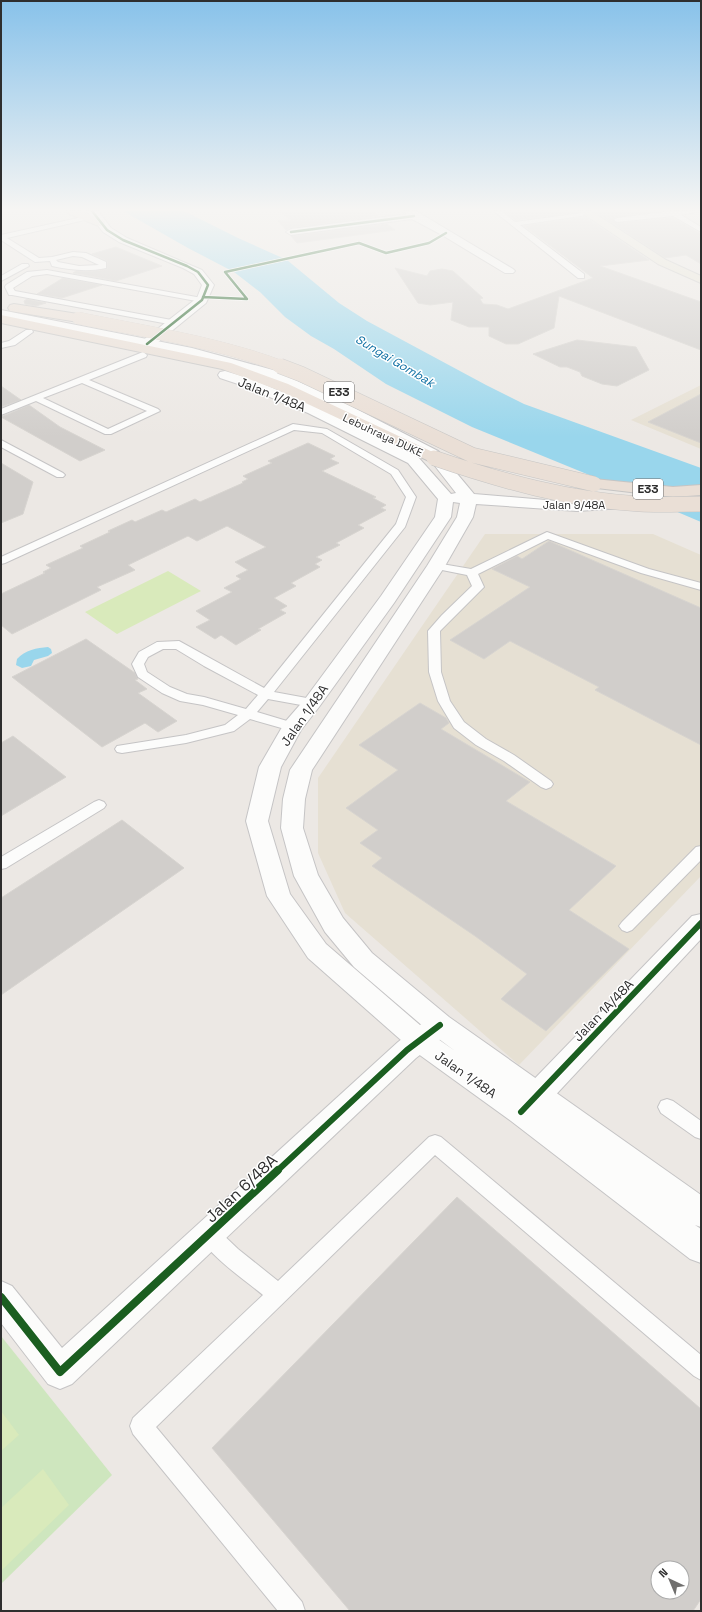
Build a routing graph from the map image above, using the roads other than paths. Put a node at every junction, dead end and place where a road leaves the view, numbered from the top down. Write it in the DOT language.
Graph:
graph roads {
  1 [pos="10,286"];
  2 [pos="126,286"];
  3 [pos="208,286"];
  4 [pos="202,300"];
  5 [pos="1,306"];
  6 [pos="1,310"];
  7 [pos="1,314"];
  8 [pos="18,316"];
  9 [pos="1,319"];
  10 [pos="174,323"];
  11 [pos="1,326"];
  12 [pos="30,332"];
  13 [pos="1,346"];
  14 [pos="145,350"];
  15 [pos="83,380"];
  16 [pos="36,398"];
  17 [pos="1,412"];
  18 [pos="1,443"];
  19 [pos="60,475"];
  20 [pos="701,490"];
  21 [pos="701,497"];
  22 [pos="446,498"];
  23 [pos="469,499"];
  24 [pos="701,504"];
  25 [pos="1,561"];
  26 [pos="436,566"];
  27 [pos="472,573"];
  28 [pos="701,587"];
  29 [pos="266,694"];
  30 [pos="312,703"];
  31 [pos="250,713"];
  32 [pos="292,727"];
  33 [pos="122,749"];
  34 [pos="546,784"];
  35 [pos="99,805"];
  36 [pos="701,851"];
  37 [pos="1,864"];
  38 [pos="701,923"];
  39 [pos="626,926"];
  40 [pos="429,1033"];
  41 [pos="530,1103"];
  42 [pos="667,1107"];
  43 [pos="701,1131"];
  44 [pos="701,1213"];
  45 [pos="209,1235"];
  46 [pos="701,1248"];
  47 [pos="278,1294"];
  48 [pos="1,1297"];
  49 [pos="701,1369"];
  50 [pos="293,1611"];
  1 -- 10 [label="lane"];
  2 -- 4 [label="lane"];
  3 -- 4 [label="main road"];
  4 -- 10 [label="main road"];
  5 -- 20 [label="highway, Lebuhraya DUKE / E33, bridge"];
  6 -- 8 [label="highway"];
  7 -- 8 [label="main road, Jalan 1/48A"];
  8 -- 14 [label="main road, Jalan 1/48A"];
  9 -- 24 [label="highway, Lebuhraya DUKE / E33, bridge"];
  10 -- 14 [label="main road"];
  11 -- 12 [label="main road, Jalan 1/48A"];
  12 -- 13 [label="lane"];
  12 -- 14 [label="main road, Jalan 1/48A"];
  14 -- 15 [label="lane"];
  14 -- 22 [label="main road, Jalan 1/48A"];
  14 -- 23 [label="main road, Jalan 1/48A"];
  15 -- 16 [label="lane"];
  15 -- 16 [label="lane"];
  16 -- 17 [label="lane"];
  18 -- 19 [label="lane"];
  21 -- 23 [label="main road, Jalan 9/48A, bridge"];
  22 -- 23 [label="main road, Jalan 9/48A"];
  22 -- 30 [label="main road, Jalan 1/48A"];
  23 -- 26 [label="main road, Jalan 1/48A"];
  25 -- 29 [label="lane"];
  26 -- 27 [label="lane"];
  26 -- 40 [label="main road, Jalan 1/48A"];
  27 -- 28 [label="lane"];
  27 -- 34 [label="lane"];
  29 -- 30 [label="lane"];
  29 -- 31 [label="lane"];
  29 -- 31 [label="lane"];
  30 -- 32 [label="main road, Jalan 1/48A"];
  31 -- 32 [label="lane"];
  31 -- 33 [label="lane"];
  32 -- 40 [label="main road, Jalan 1/48A"];
  35 -- 37 [label="lane"];
  36 -- 39 [label="lane"];
  38 -- 41 [label="main road, Jalan 1A/48A"];
  40 -- 41 [label="main road, Jalan 1/48A"];
  40 -- 45 [label="main road, Jalan 6/48A"];
  41 -- 44 [label="main road, Jalan 1/48A"];
  41 -- 46 [label="main road, Jalan 1/48A"];
  42 -- 43 [label="lane"];
  45 -- 47 [label="lane"];
  45 -- 48 [label="main road, Jalan 6/48A"];
  47 -- 49 [label="lane"];
  47 -- 50 [label="lane"];
}
